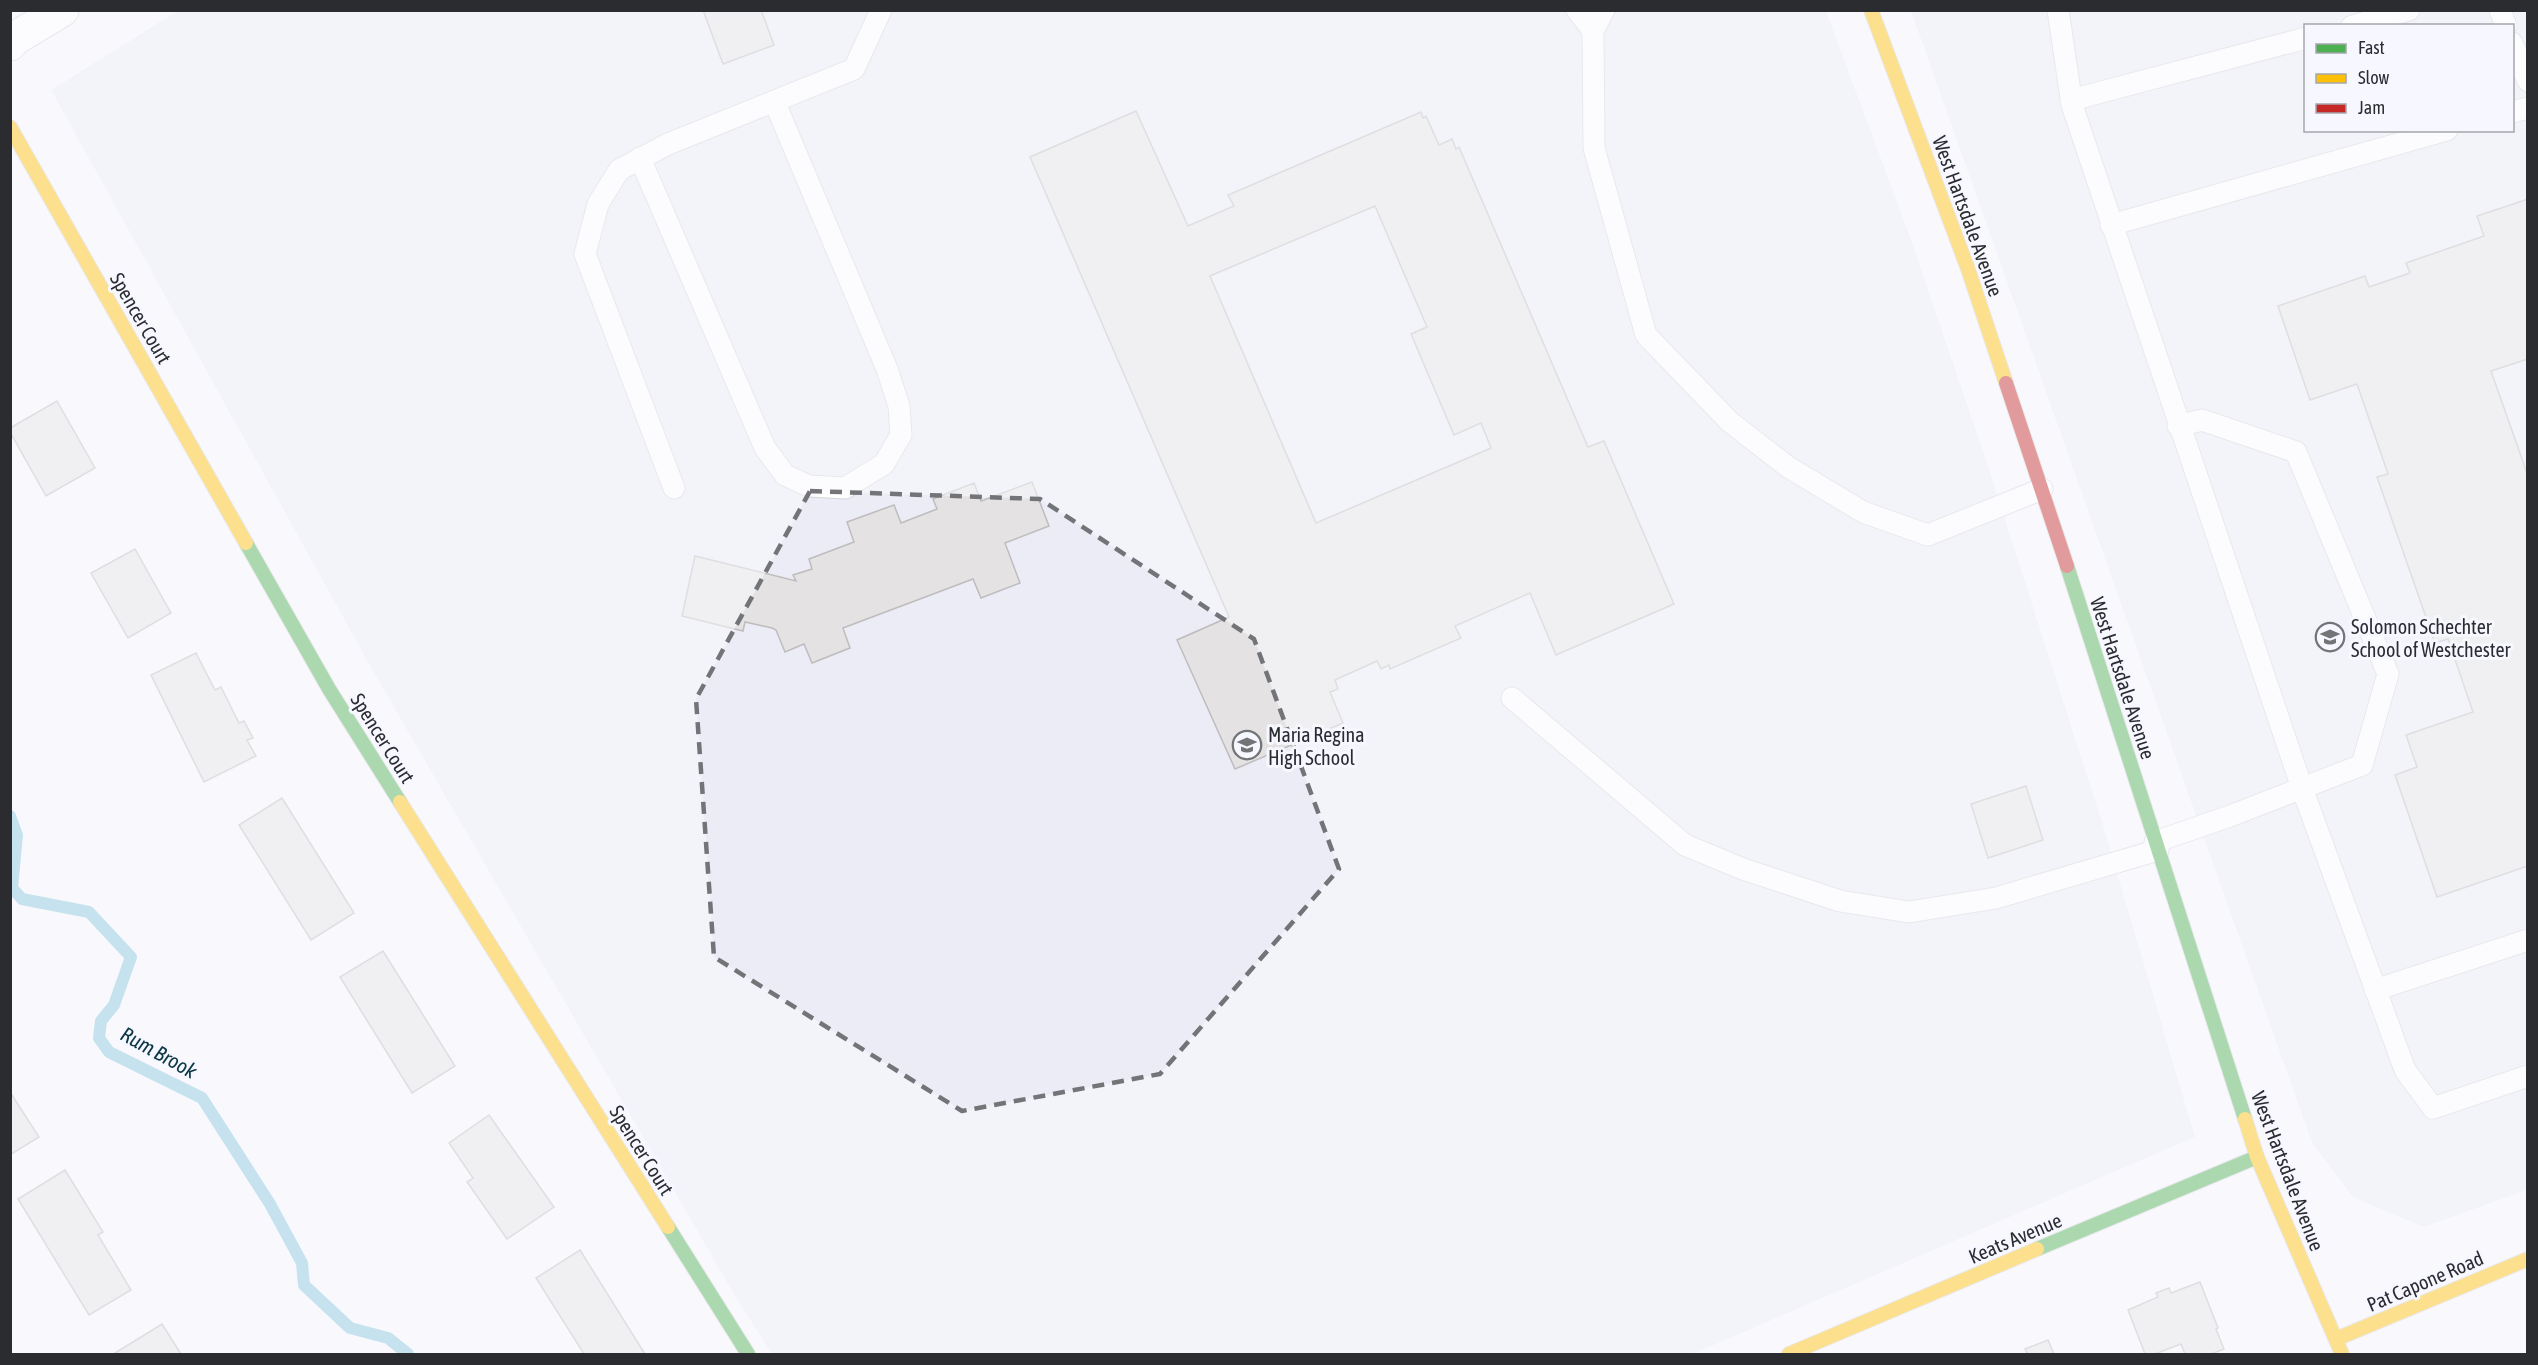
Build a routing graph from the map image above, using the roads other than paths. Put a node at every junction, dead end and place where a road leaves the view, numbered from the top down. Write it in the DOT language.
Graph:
graph roads {
  1 [pos="62,10"];
  2 [pos="881,10"];
  3 [pos="1577,10"];
  4 [pos="1604,10"];
  5 [pos="1871,10"];
  6 [pos="2058,10"];
  7 [pos="2409,10"];
  8 [pos="2359,24"];
  9 [pos="1593,32"];
  10 [pos="2304,39"];
  11 [pos="10,44"];
  12 [pos="2514,48"];
  13 [pos="2528,81"];
  14 [pos="2071,100"];
  15 [pos="775,103"];
  16 [pos="10,128"];
  17 [pos="2440,132"];
  18 [pos="640,158"];
  19 [pos="2111,225"];
  20 [pos="2178,426"];
  21 [pos="674,488"];
  22 [pos="2042,489"];
  23 [pos="1512,698"];
  24 [pos="2302,788"];
  25 [pos="2157,846"];
  26 [pos="2528,940"];
  27 [pos="2375,990"];
  28 [pos="2528,1076"];
  29 [pos="2257,1157"];
  30 [pos="2528,1259"];
  31 [pos="2336,1339"];
  32 [pos="748,1354"];
  33 [pos="1789,1354"];
  34 [pos="2342,1354"];
  1 -- 11 [label="street"];
  2 -- 15 [label="lane"];
  3 -- 9 [label="lane"];
  4 -- 9 [label="lane"];
  5 -- 22 [label="street, West Hartsdale Avenue"];
  6 -- 14 [label="lane"];
  7 -- 8 [label="lane"];
  9 -- 22 [label="lane"];
  10 -- 14 [label="lane"];
  12 -- 13 [label="lane"];
  14 -- 19 [label="lane"];
  15 -- 18 [label="lane"];
  15 -- 18 [label="lane"];
  16 -- 32 [label="street, Spencer Court"];
  17 -- 19 [label="lane"];
  18 -- 21 [label="lane"];
  19 -- 20 [label="lane"];
  20 -- 24 [label="lane"];
  20 -- 24 [label="lane"];
  22 -- 25 [label="street, West Hartsdale Avenue"];
  23 -- 25 [label="lane"];
  24 -- 25 [label="lane"];
  24 -- 27 [label="lane"];
  25 -- 29 [label="street, West Hartsdale Avenue"];
  26 -- 27 [label="lane"];
  27 -- 28 [label="lane"];
  29 -- 31 [label="street, West Hartsdale Avenue"];
  29 -- 33 [label="street, Keats Avenue"];
  30 -- 31 [label="street, Pat Capone Road"];
  31 -- 34 [label="street, West Hartsdale Avenue"];
}
